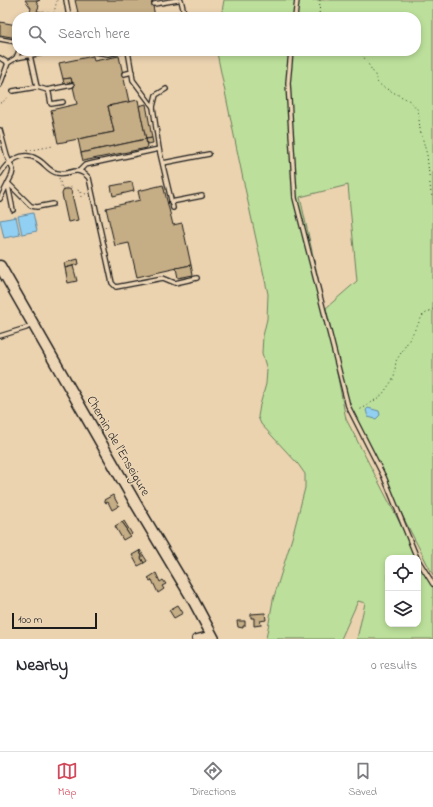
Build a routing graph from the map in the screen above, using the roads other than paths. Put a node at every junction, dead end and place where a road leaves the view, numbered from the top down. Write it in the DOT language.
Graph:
graph roads {
  1 [pos="66,0"];
  2 [pos="178,0"];
  3 [pos="181,0"];
  4 [pos="297,0"];
  5 [pos="154,4"];
  6 [pos="68,12"];
  7 [pos="184,12"];
  8 [pos="296,12"];
  9 [pos="0,39"];
  10 [pos="12,41"];
  11 [pos="25,56"];
  12 [pos="30,56"];
  13 [pos="129,56"];
  14 [pos="291,56"];
  15 [pos="0,58"];
  16 [pos="16,58"];
  17 [pos="8,63"];
  18 [pos="132,72"];
  19 [pos="124,74"];
  20 [pos="0,85"];
  21 [pos="72,85"];
  22 [pos="37,86"];
  23 [pos="166,89"];
  24 [pos="47,90"];
  25 [pos="13,91"];
  26 [pos="63,102"];
  27 [pos="153,107"];
  28 [pos="0,130"];
  29 [pos="159,149"];
  30 [pos="209,154"];
  31 [pos="9,163"];
  32 [pos="162,163"];
  33 [pos="79,171"];
  34 [pos="0,174"];
  35 [pos="8,184"];
  36 [pos="202,196"];
  37 [pos="0,199"];
  38 [pos="171,202"];
  39 [pos="53,204"];
  40 [pos="173,208"];
  41 [pos="13,210"];
  42 [pos="0,266"];
  43 [pos="197,278"];
  44 [pos="33,324"];
  45 [pos="0,336"];
  46 [pos="416,555"];
  47 [pos="421,564"];
  48 [pos="433,584"];
  49 [pos="213,637"];
  50 [pos="196,639"];
  1 -- 6 [label="lane"];
  2 -- 5 [label="lane"];
  3 -- 7 [label="lane"];
  4 -- 8 [label="lane"];
  9 -- 10 [label="lane"];
  11 -- 16 [label="lane"];
  12 -- 22 [label="lane"];
  13 -- 18 [label="lane"];
  14 -- 46 [label="lane"];
  15 -- 17 [label="lane"];
  16 -- 17 [label="lane"];
  17 -- 20 [label="lane"];
  18 -- 19 [label="lane"];
  18 -- 27 [label="lane"];
  21 -- 24 [label="lane"];
  22 -- 24 [label="lane"];
  22 -- 25 [label="lane"];
  23 -- 27 [label="lane"];
  24 -- 26 [label="lane"];
  27 -- 29 [label="lane"];
  28 -- 31 [label="lane"];
  29 -- 32 [label="lane"];
  29 -- 33 [label="lane"];
  30 -- 32 [label="lane"];
  31 -- 33 [label="lane"];
  31 -- 34 [label="lane"];
  31 -- 35 [label="lane"];
  32 -- 38 [label="lane"];
  33 -- 43 [label="lane"];
  35 -- 37 [label="lane"];
  35 -- 39 [label="lane"];
  35 -- 41 [label="lane"];
  36 -- 38 [label="lane"];
  38 -- 40 [label="lane"];
  42 -- 44 [label="street, Chemin de l'Enseigure"];
  44 -- 45 [label="lane"];
  44 -- 49 [label="street, Chemin de l'Enseigure"];
  47 -- 48 [label="lane"];
  49 -- 50 [label="street"];
}
